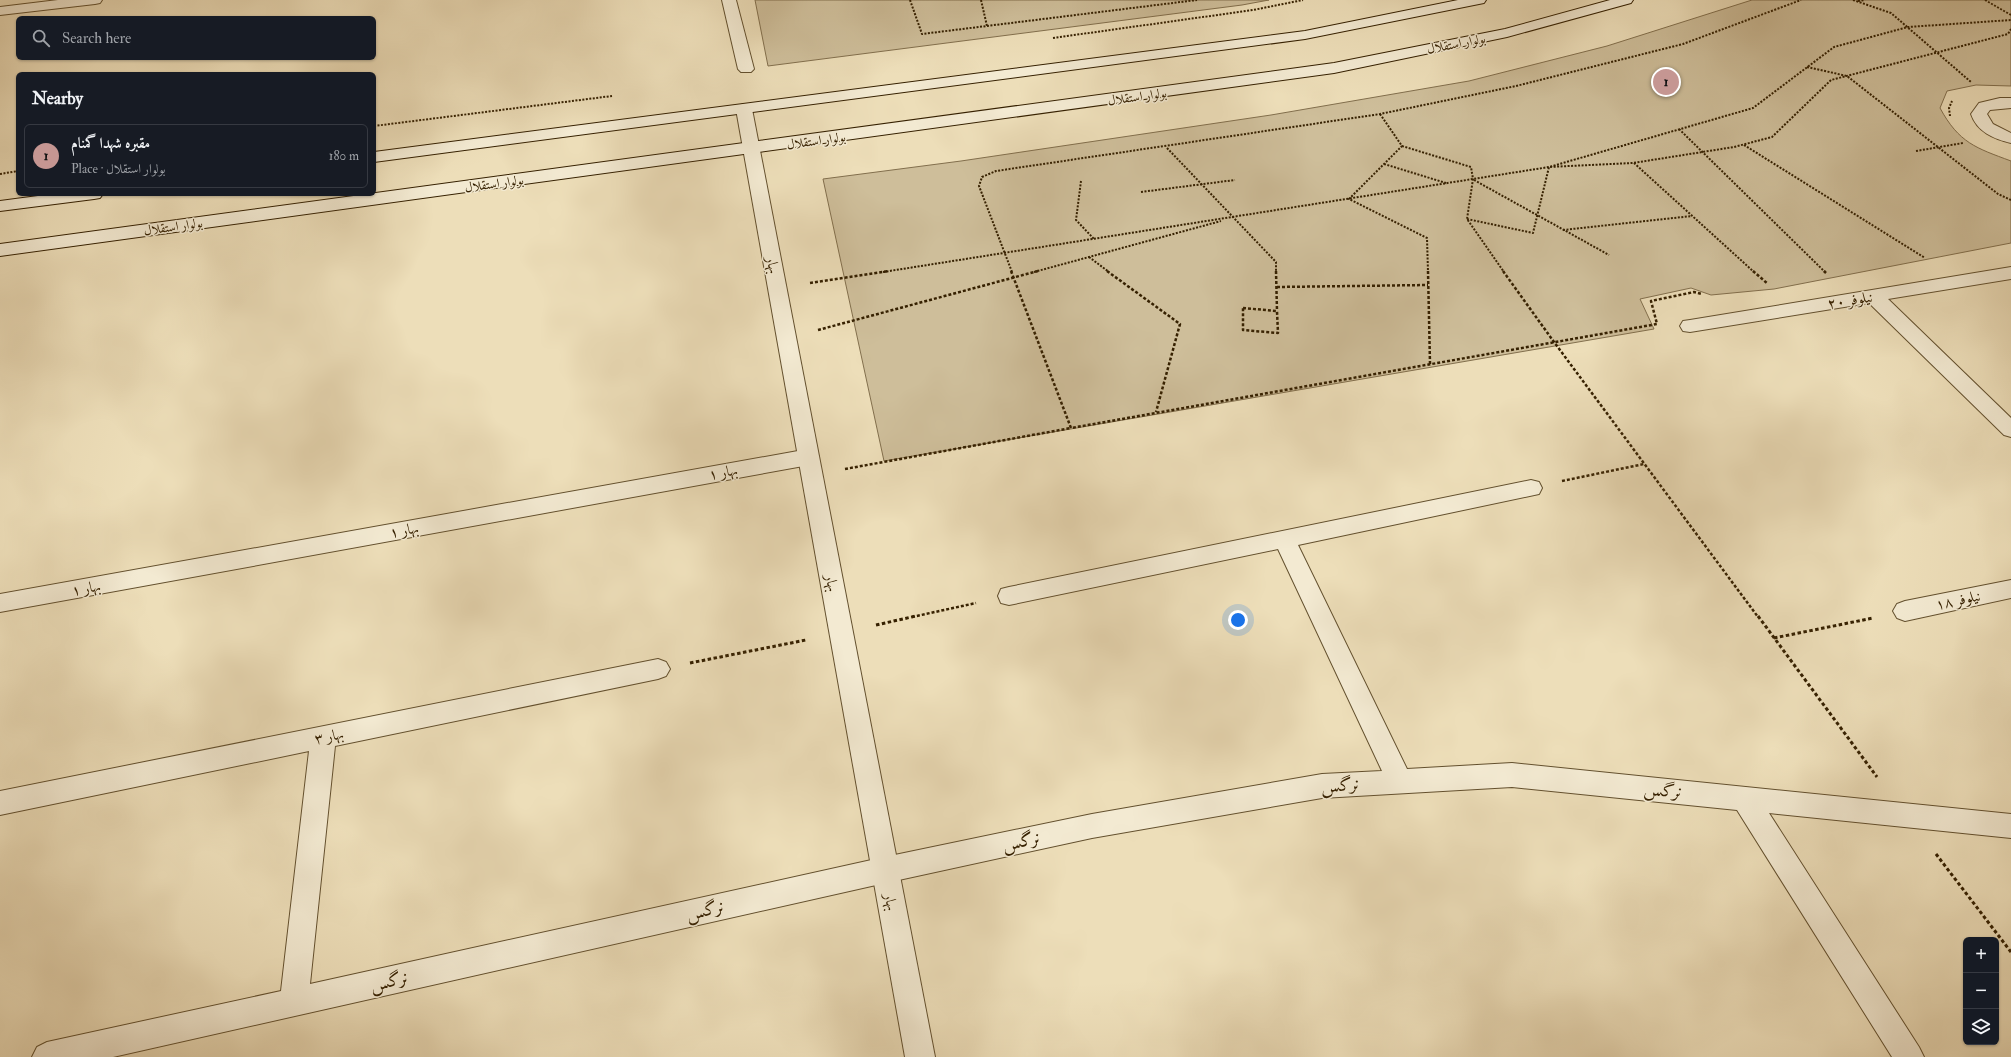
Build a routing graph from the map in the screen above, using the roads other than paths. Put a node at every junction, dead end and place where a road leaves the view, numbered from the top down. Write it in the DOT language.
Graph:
graph roads {
  1 [pos="95,0"];
  2 [pos="730,0"];
  3 [pos="1480,0"];
  4 [pos="1626,0"];
  5 [pos="0,11"];
  6 [pos="746,69"];
  7 [pos="2011,103"];
  8 [pos="744,109"];
  9 [pos="2011,138"];
  10 [pos="751,148"];
  11 [pos="376,158"];
  12 [pos="78,196"];
  13 [pos="0,206"];
  14 [pos="0,250"];
  15 [pos="2011,273"];
  16 [pos="1873,296"];
  17 [pos="1690,326"];
  18 [pos="2011,430"];
  19 [pos="810,466"];
  20 [pos="1531,488"];
  21 [pos="1284,539"];
  22 [pos="2011,589"];
  23 [pos="1009,596"];
  24 [pos="0,603"];
  25 [pos="1905,611"];
  26 [pos="658,669"];
  27 [pos="323,737"];
  28 [pos="1400,781"];
  29 [pos="1745,799"];
  30 [pos="0,803"];
  31 [pos="2011,826"];
  32 [pos="885,870"];
  33 [pos="294,1002"];
  34 [pos="47,1057"];
  35 [pos="920,1057"];
  36 [pos="1909,1057"];
  1 -- 5 [label="street"];
  2 -- 6 [label="street"];
  3 -- 8 [label="street"];
  4 -- 10 [label="street, بولوار استقلال"];
  7 -- 9 [label="street"];
  8 -- 10 [label="street, بهار"];
  8 -- 11 [label="street"];
  10 -- 14 [label="street, بولوار استقلال"];
  10 -- 19 [label="street, بهار"];
  12 -- 13 [label="street"];
  15 -- 16 [label="street, نیلوفر ۲۰"];
  16 -- 17 [label="street, نیلوفر ۲۰"];
  16 -- 18 [label="street"];
  19 -- 24 [label="street, بهار ۱"];
  19 -- 32 [label="street, بهار"];
  20 -- 21 [label="street"];
  21 -- 23 [label="street"];
  21 -- 28 [label="street"];
  22 -- 25 [label="street, نیلوفر ۱۸"];
  26 -- 27 [label="street, بهار ۳"];
  27 -- 30 [label="street, بهار ۳"];
  27 -- 33 [label="street"];
  28 -- 29 [label="street, نرگس"];
  28 -- 32 [label="street, نرگس"];
  29 -- 31 [label="street, نرگس"];
  29 -- 36 [label="street"];
  32 -- 33 [label="street, نرگس"];
  32 -- 35 [label="street, بهار"];
  33 -- 34 [label="street, نرگس"];
}
